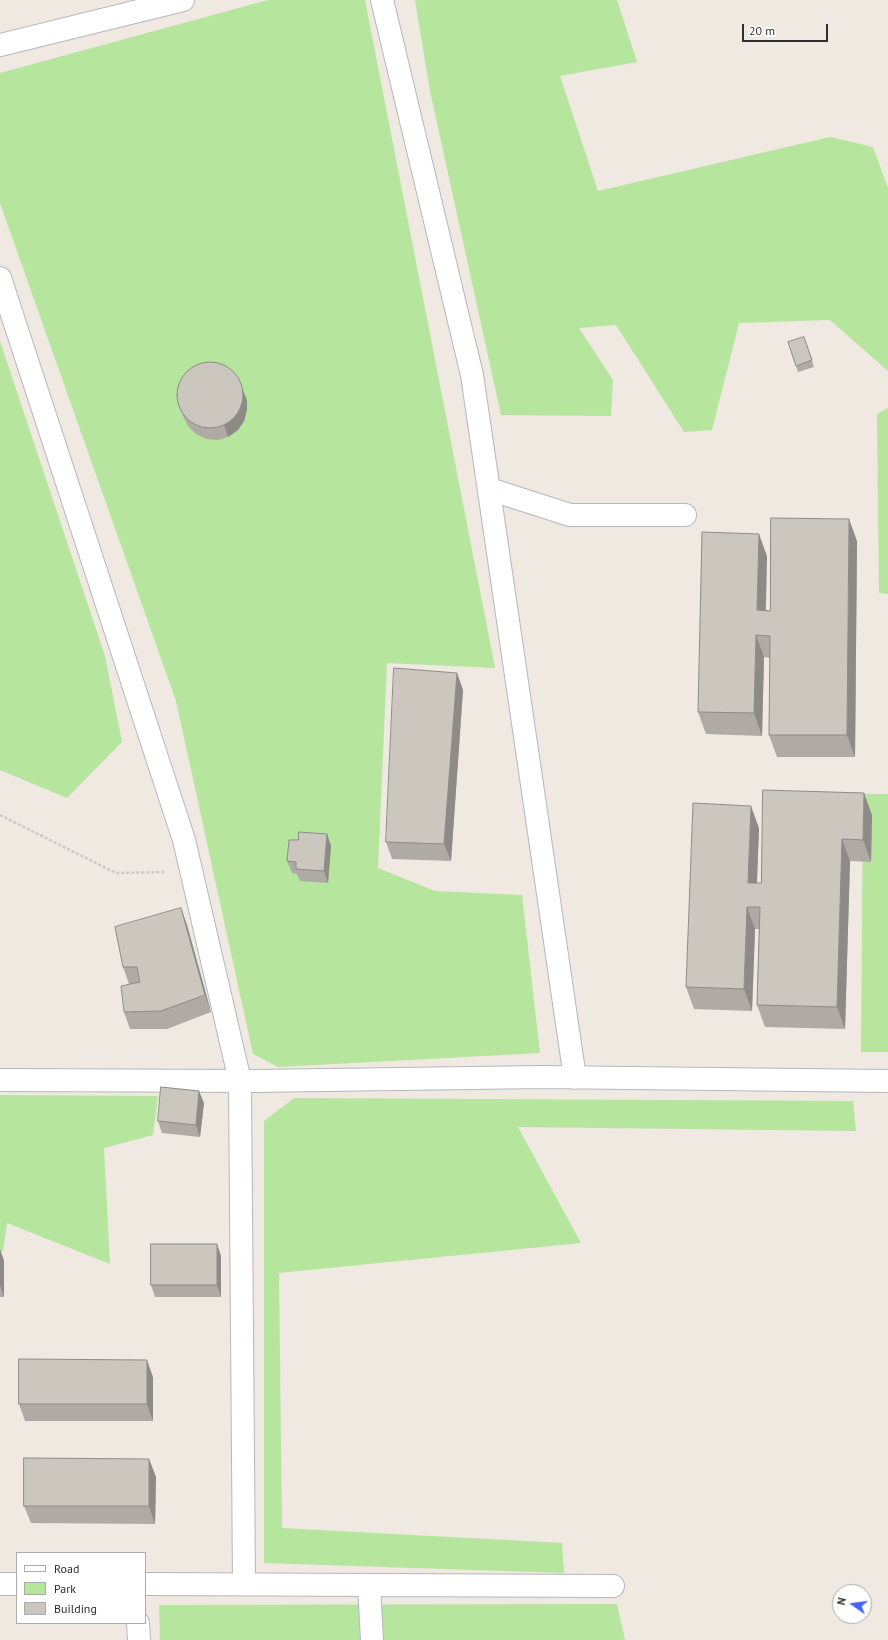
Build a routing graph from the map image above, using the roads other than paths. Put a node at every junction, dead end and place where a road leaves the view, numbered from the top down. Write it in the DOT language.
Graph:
graph roads {
  1 [pos="183,0"];
  2 [pos="382,0"];
  3 [pos="0,45"];
  4 [pos="0,278"];
  5 [pos="489,489"];
  6 [pos="685,515"];
  7 [pos="575,1078"];
  8 [pos="0,1080"];
  9 [pos="240,1081"];
  10 [pos="888,1081"];
  11 [pos="0,1584"];
  12 [pos="16,1584"];
  13 [pos="146,1584"];
  14 [pos="244,1584"];
  15 [pos="369,1585"];
  16 [pos="613,1586"];
  17 [pos="138,1624"];
  18 [pos="139,1640"];
  19 [pos="372,1640"];
  1 -- 3 [label="street"];
  2 -- 5 [label="street"];
  4 -- 9 [label="street"];
  5 -- 6 [label="street"];
  5 -- 7 [label="street"];
  7 -- 9 [label="street"];
  7 -- 10 [label="street"];
  8 -- 9 [label="street"];
  9 -- 14 [label="street"];
  11 -- 12 [label="street"];
  13 -- 14 [label="street"];
  14 -- 15 [label="street"];
  15 -- 16 [label="street"];
  15 -- 19 [label="street"];
  17 -- 18 [label="street"];
}
